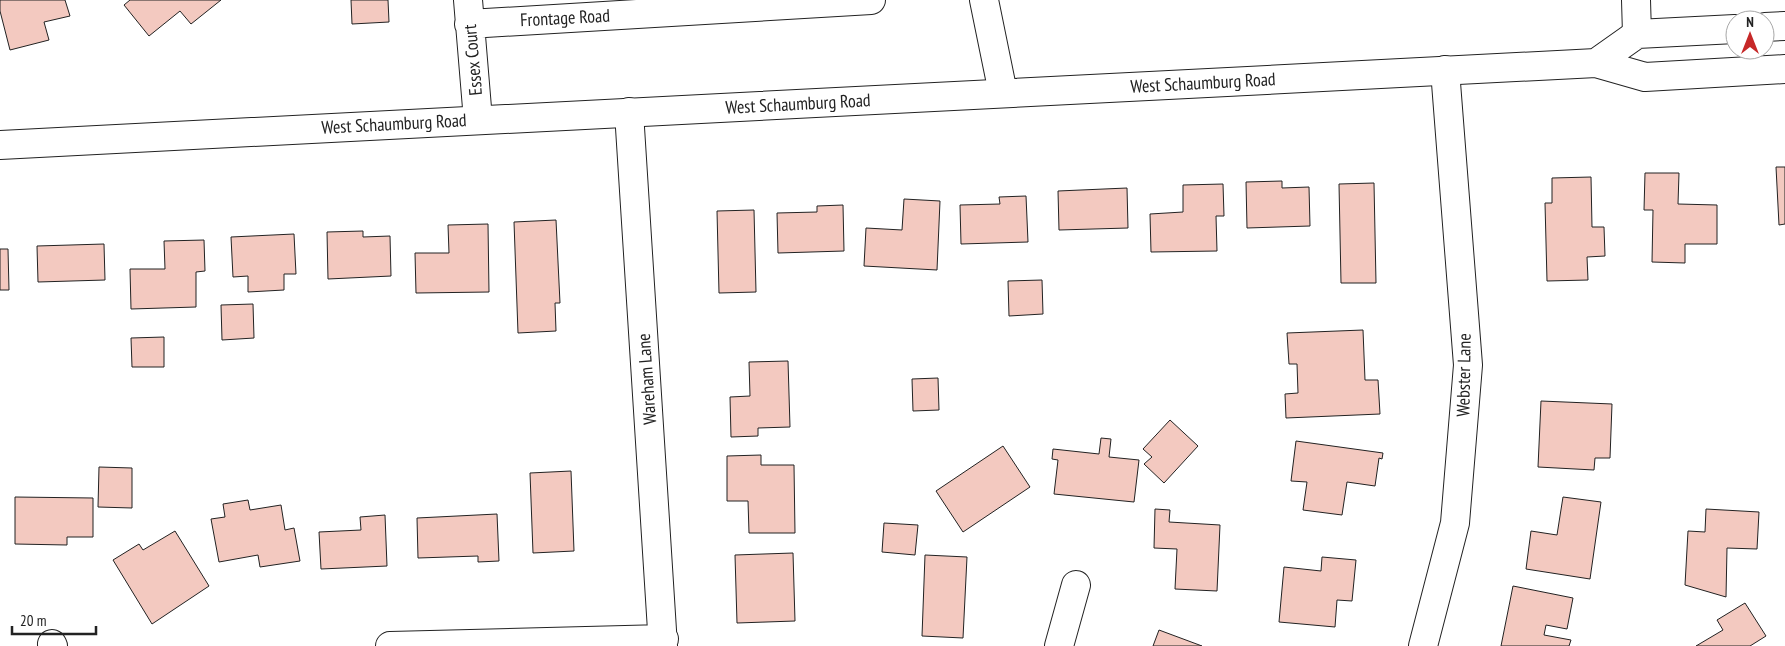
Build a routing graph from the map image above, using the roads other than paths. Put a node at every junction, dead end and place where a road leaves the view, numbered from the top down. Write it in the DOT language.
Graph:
graph roads {
  1 [pos="871,0"];
  2 [pos="984,0"];
  3 [pos="1636,0"];
  4 [pos="468,12"];
  5 [pos="1725,29"];
  6 [pos="1638,34"];
  7 [pos="1596,63"];
  8 [pos="1785,69"];
  9 [pos="1445,70"];
  10 [pos="1003,93"];
  11 [pos="630,112"];
  12 [pos="478,120"];
  13 [pos="0,145"];
  14 [pos="1076,586"];
  15 [pos="663,642"];
  16 [pos="390,646"];
  17 [pos="1059,646"];
  18 [pos="1423,646"];
  1 -- 4 [label="street, Frontage Road"];
  2 -- 10 [label="street"];
  3 -- 6 [label="street"];
  4 -- 12 [label="street, Essex Court"];
  5 -- 6 [label="street"];
  6 -- 7 [label="street"];
  7 -- 8 [label="street, West Schaumburg Road"];
  7 -- 9 [label="street, West Schaumburg Road"];
  9 -- 10 [label="street, West Schaumburg Road"];
  9 -- 18 [label="street, Webster Lane"];
  10 -- 11 [label="street, West Schaumburg Road"];
  11 -- 12 [label="street, West Schaumburg Road"];
  11 -- 15 [label="street, Wareham Lane"];
  12 -- 13 [label="street, West Schaumburg Road"];
  14 -- 17 [label="street"];
  15 -- 16 [label="street"];
}
